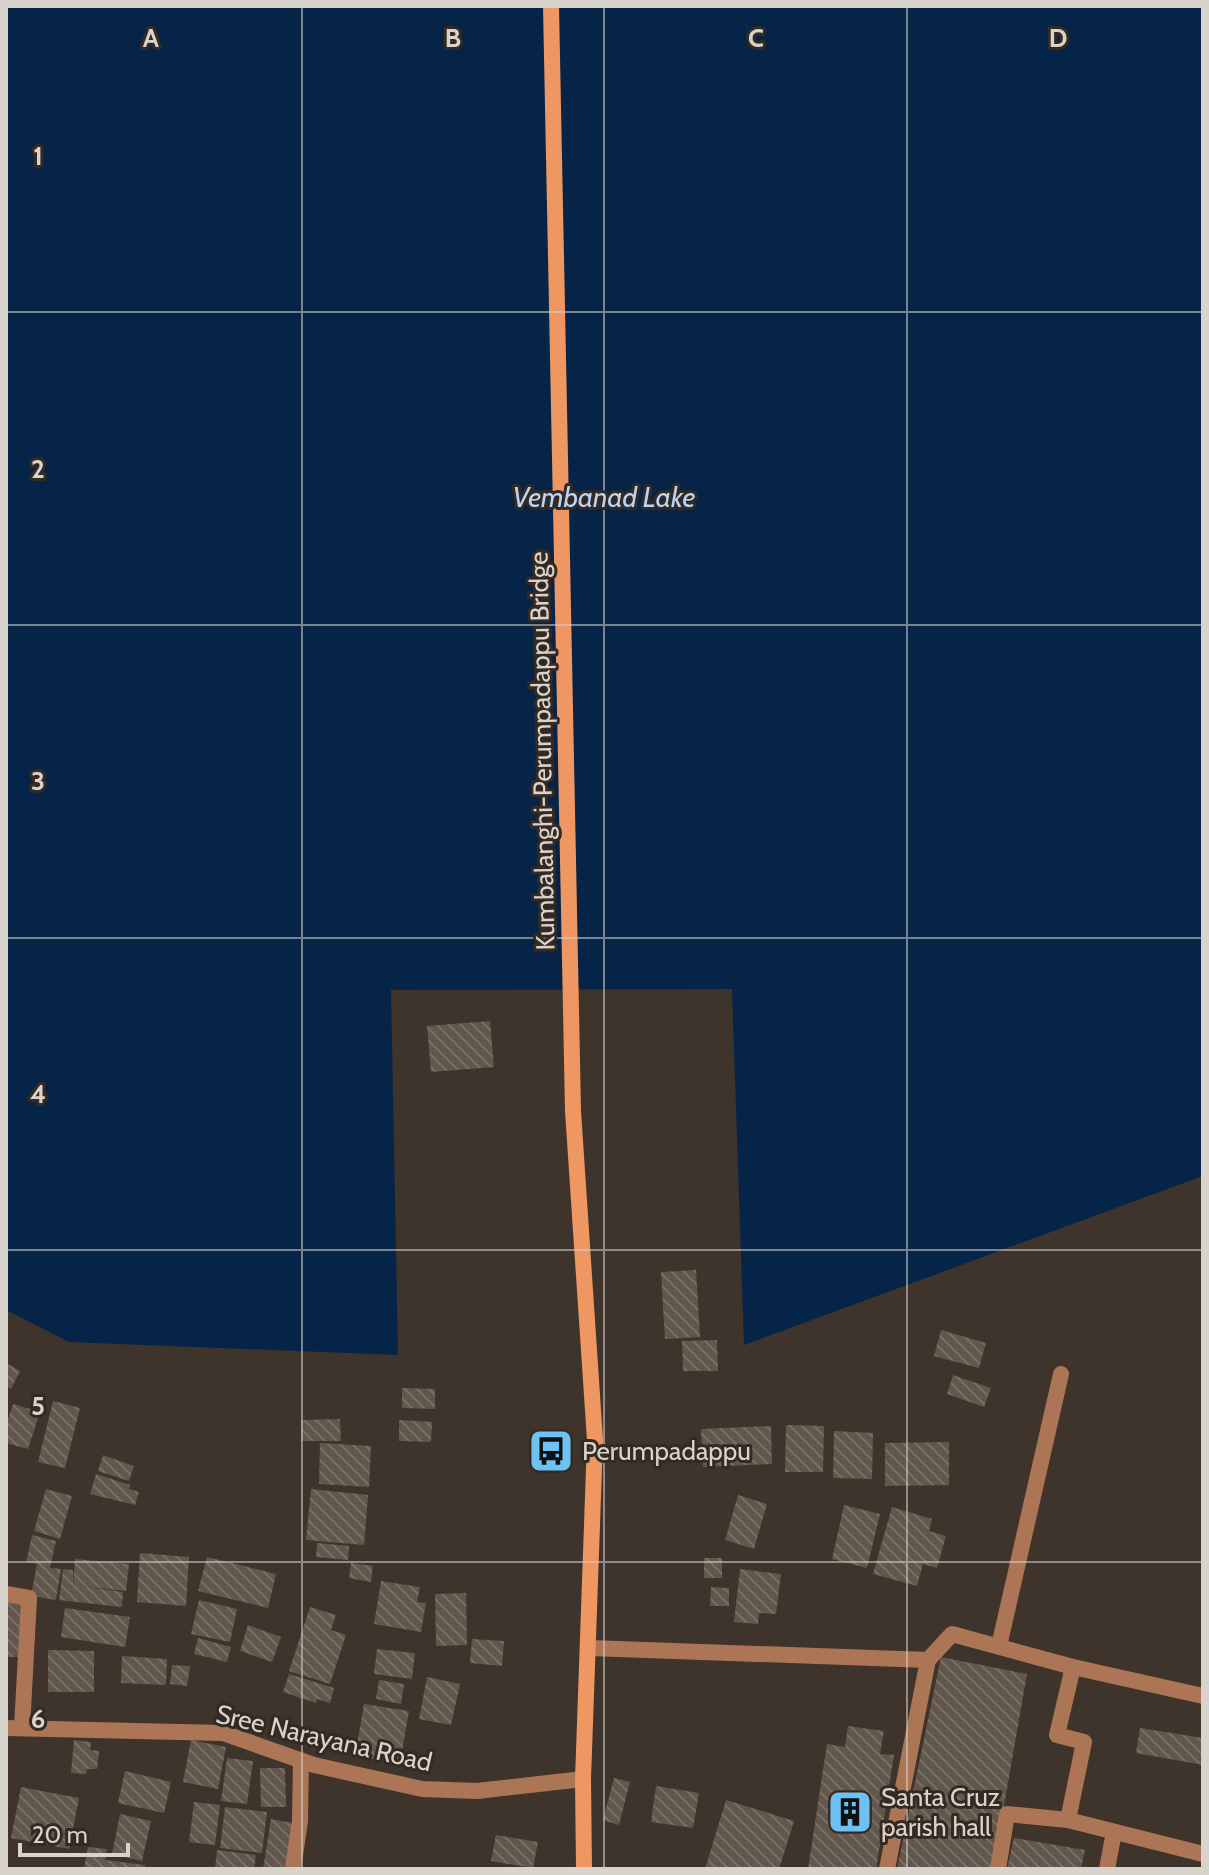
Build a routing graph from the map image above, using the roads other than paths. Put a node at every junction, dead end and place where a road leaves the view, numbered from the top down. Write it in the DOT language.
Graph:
graph roads {
  1 [pos="551,6"];
  2 [pos="1061,1374"];
  3 [pos="6,1594"];
  4 [pos="999,1646"];
  5 [pos="590,1648"];
  6 [pos="928,1660"];
  7 [pos="1073,1667"];
  8 [pos="1203,1696"];
  9 [pos="14,1728"];
  10 [pos="301,1760"];
  11 [pos="583,1779"];
  12 [pos="1068,1820"];
  13 [pos="1114,1832"];
  14 [pos="1203,1854"];
  15 [pos="293,1869"];
  16 [pos="584,1869"];
  17 [pos="887,1869"];
  18 [pos="998,1869"];
  19 [pos="1107,1869"];
  1 -- 5 [label="main road, Kumbalanghi-Perumpadappu Bridge"];
  2 -- 4 [label="street"];
  3 -- 9 [label="street"];
  4 -- 6 [label="street"];
  4 -- 7 [label="street"];
  5 -- 6 [label="street"];
  5 -- 11 [label="main road, Kumbalanghi-Perumpadappu Bridge"];
  6 -- 17 [label="street"];
  7 -- 8 [label="street"];
  7 -- 12 [label="street"];
  9 -- 10 [label="street, Sree Narayana Road"];
  10 -- 11 [label="street, Sree Narayana Road"];
  10 -- 15 [label="street"];
  11 -- 16 [label="main road, Kumbalanghi-Perumpadappu Bridge"];
  12 -- 13 [label="street"];
  12 -- 18 [label="street"];
  13 -- 14 [label="street"];
  13 -- 19 [label="street"];
}
